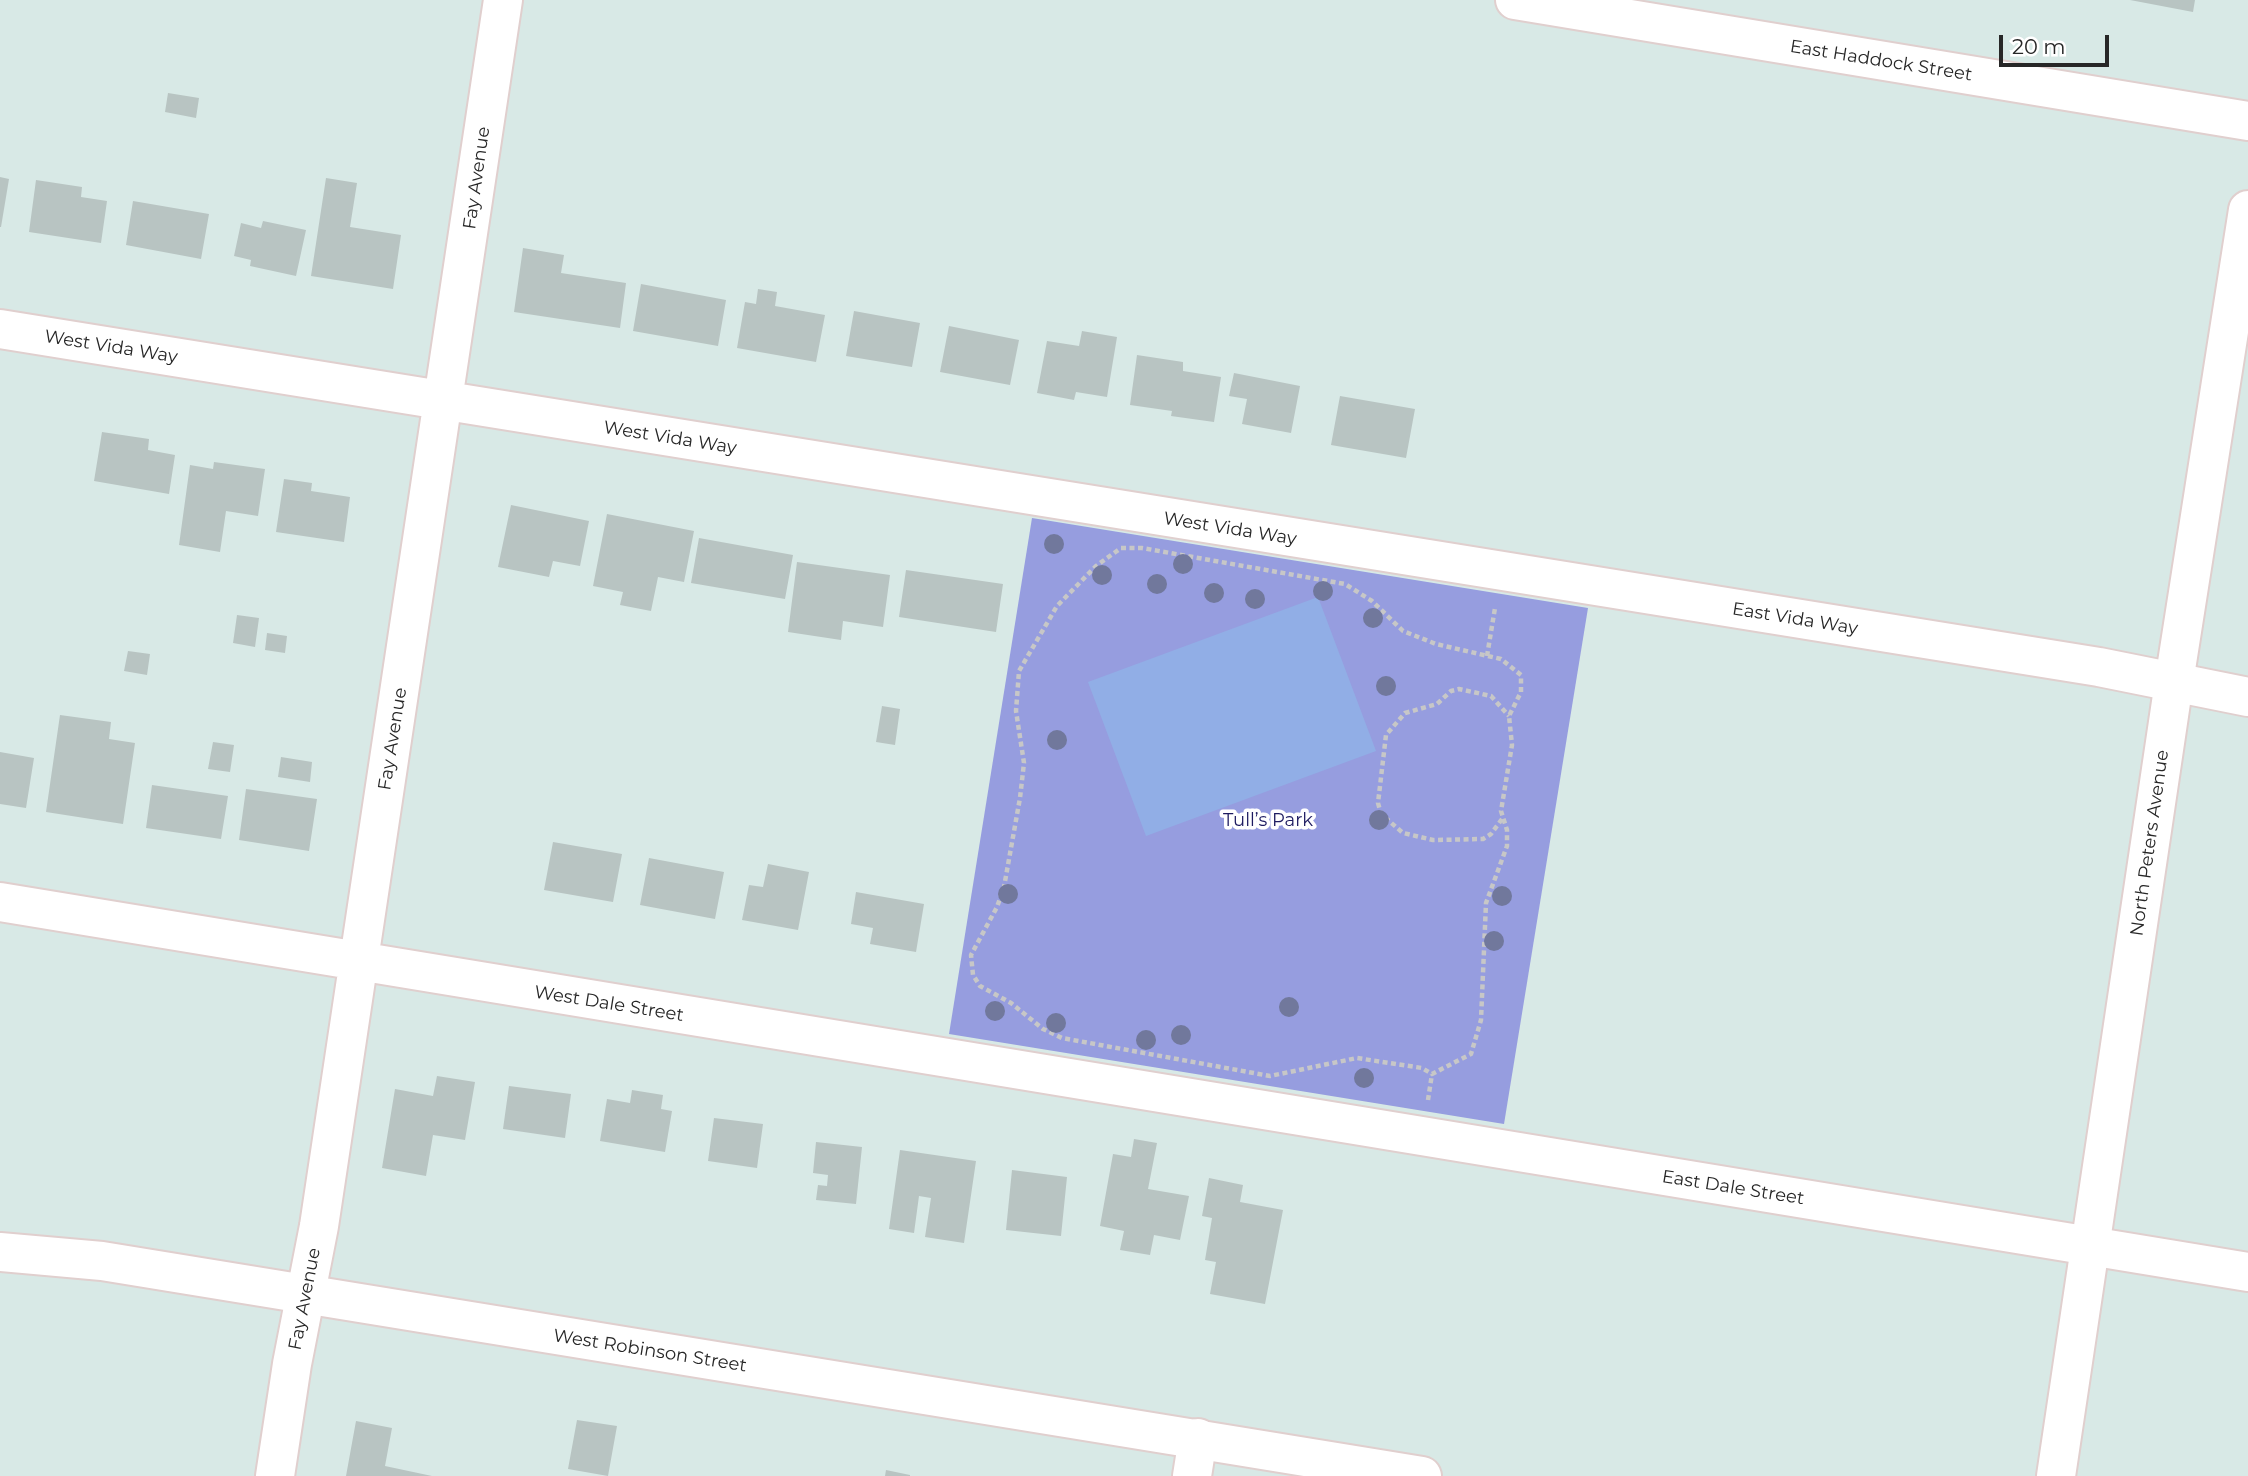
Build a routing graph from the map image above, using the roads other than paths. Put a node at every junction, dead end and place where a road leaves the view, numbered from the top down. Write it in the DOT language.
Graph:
graph roads {
  1 [pos="503,0"];
  2 [pos="1515,0"];
  3 [pos="2248,121"];
  4 [pos="2248,210"];
  5 [pos="0,329"];
  6 [pos="444,401"];
  7 [pos="1341,547"];
  8 [pos="2174,682"];
  9 [pos="2248,697"];
  10 [pos="0,902"];
  11 [pos="358,963"];
  12 [pos="1219,1102"];
  13 [pos="0,1230"];
  14 [pos="2091,1246"];
  15 [pos="0,1252"];
  16 [pos="102,1261"];
  17 [pos="2248,1272"];
  18 [pos="305,1296"];
  19 [pos="1198,1438"];
  20 [pos="275,1476"];
  21 [pos="1192,1476"];
  22 [pos="1422,1476"];
  23 [pos="2056,1476"];
  1 -- 6 [label="street, Fay Avenue"];
  2 -- 3 [label="street, East Haddock Street"];
  4 -- 8 [label="street, North Peters Avenue"];
  5 -- 6 [label="street, West Vida Way"];
  6 -- 7 [label="street, West Vida Way"];
  6 -- 11 [label="street, Fay Avenue"];
  7 -- 8 [label="street, East Vida Way"];
  8 -- 9 [label="street, East Vida Way"];
  8 -- 14 [label="street, North Peters Avenue"];
  10 -- 11 [label="street, West Dale Street"];
  11 -- 12 [label="street, West Dale Street"];
  11 -- 18 [label="street, Fay Avenue"];
  12 -- 14 [label="street, East Dale Street"];
  13 -- 16 [label="street, West Robinson Street"];
  14 -- 17 [label="street, East Dale Street"];
  14 -- 23 [label="street, North Peters Avenue"];
  15 -- 16 [label="street, West Robinson Street"];
  16 -- 18 [label="street, West Robinson Street"];
  18 -- 19 [label="street, West Robinson Street"];
  18 -- 20 [label="street, Fay Avenue"];
  19 -- 21 [label="street"];
  19 -- 22 [label="street, West Robinson Street"];
}
